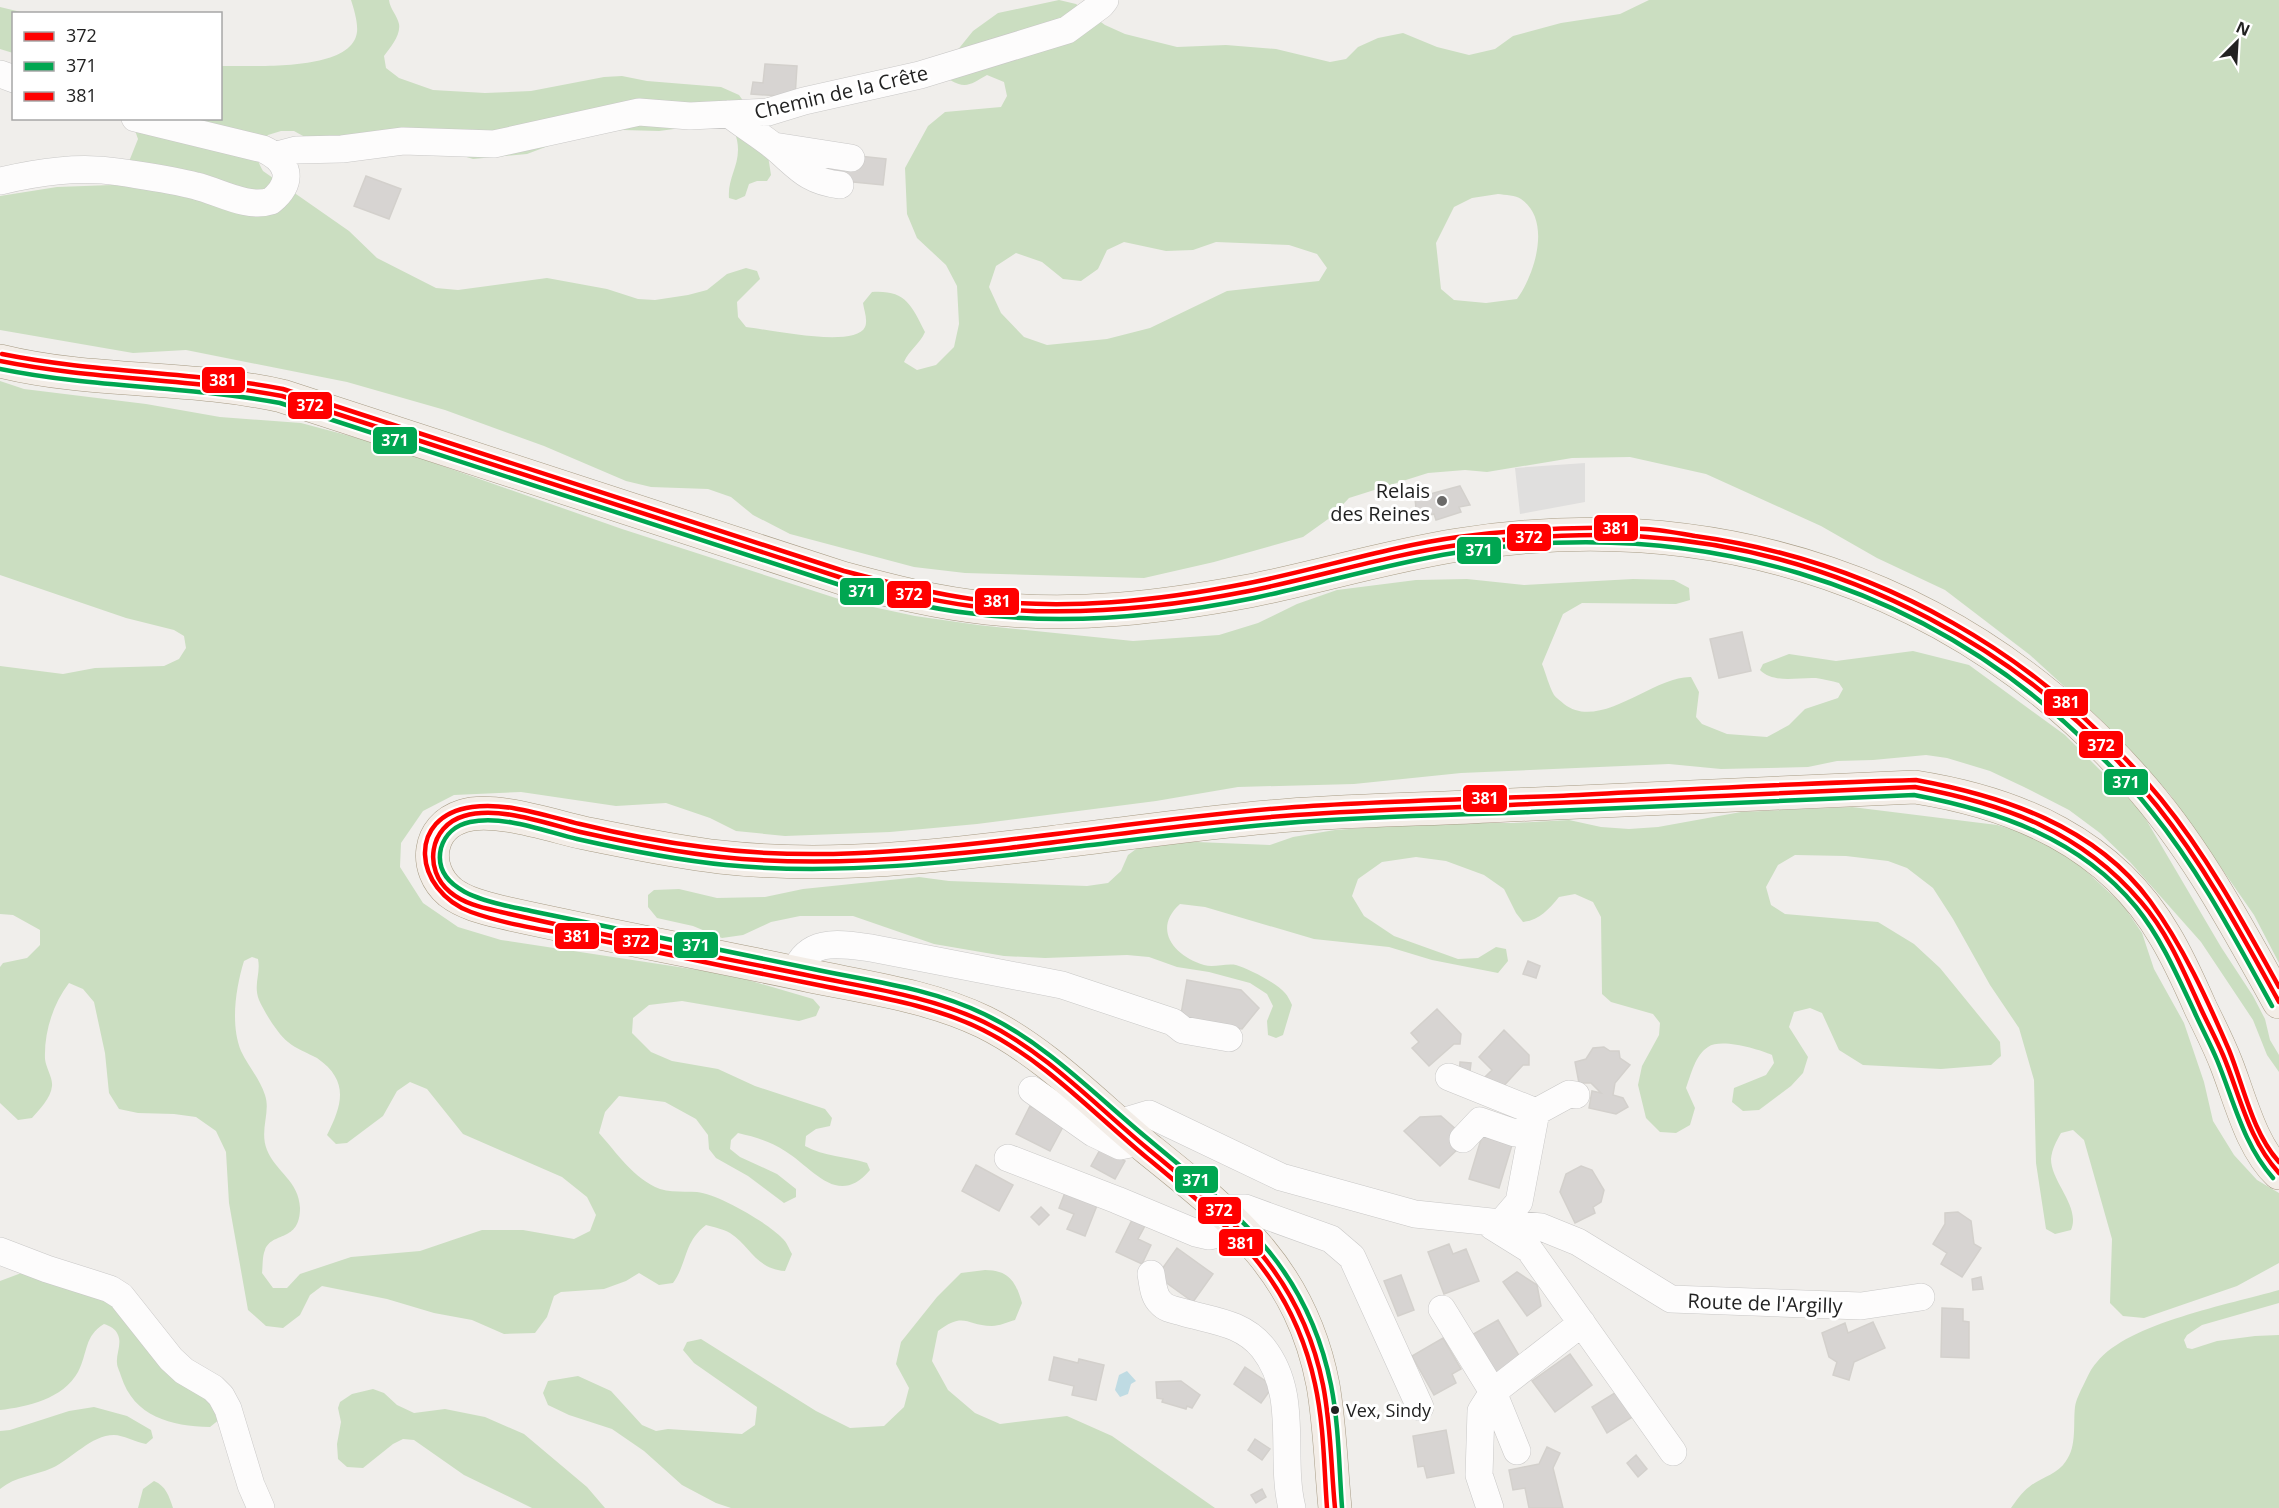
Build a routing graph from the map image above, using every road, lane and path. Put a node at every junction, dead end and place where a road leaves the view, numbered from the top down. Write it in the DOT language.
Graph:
graph roads {
  1 [pos="1105,0"];
  2 [pos="729,114"];
  3 [pos="143,120"];
  4 [pos="773,146"];
  5 [pos="277,155"];
  6 [pos="850,158"];
  7 [pos="0,181"];
  8 [pos="840,185"];
  9 [pos="0,361"];
  10 [pos="795,972"];
  11 [pos="2279,1002"];
  12 [pos="1229,1038"];
  13 [pos="1449,1077"];
  14 [pos="1032,1090"];
  15 [pos="1576,1095"];
  16 [pos="1534,1120"];
  17 [pos="1130,1133"];
  18 [pos="1462,1138"];
  19 [pos="1008,1158"];
  20 [pos="2279,1173"];
  21 [pos="1229,1218"];
  22 [pos="1492,1222"];
  23 [pos="0,1251"];
  24 [pos="1151,1274"];
  25 [pos="1921,1297"];
  26 [pos="1442,1309"];
  27 [pos="1582,1323"];
  28 [pos="1493,1392"];
  29 [pos="1420,1407"];
  30 [pos="1517,1451"];
  31 [pos="1673,1452"];
  32 [pos="261,1508"];
  33 [pos="1292,1508"];
  34 [pos="1335,1508"];
  35 [pos="1490,1508"];
  1 -- 2 [label="street, Chemin de la Crête"];
  2 -- 4 [label="street"];
  2 -- 5 [label="street, Chemin de la Crête"];
  3 -- 5 [label="street"];
  4 -- 6 [label="street"];
  4 -- 8 [label="street"];
  5 -- 7 [label="street"];
  9 -- 11 [label="main road"];
  10 -- 12 [label="street"];
  10 -- 17 [label="main road"];
  10 -- 20 [label="main road"];
  13 -- 16 [label="street"];
  14 -- 17 [label="street, Route de l'Argilly"];
  15 -- 16 [label="street"];
  16 -- 18 [label="street"];
  16 -- 22 [label="street"];
  17 -- 21 [label="main road"];
  17 -- 22 [label="street, Route de l'Argilly"];
  19 -- 21 [label="street"];
  21 -- 29 [label="street"];
  21 -- 34 [label="main road"];
  22 -- 25 [label="street, Route de l'Argilly"];
  22 -- 27 [label="street, Route de l'Argilly"];
  23 -- 32 [label="street"];
  24 -- 33 [label="street"];
  26 -- 28 [label="street"];
  27 -- 28 [label="street"];
  27 -- 31 [label="street, Route de l'Argilly"];
  28 -- 30 [label="street"];
  28 -- 35 [label="street"];
}
